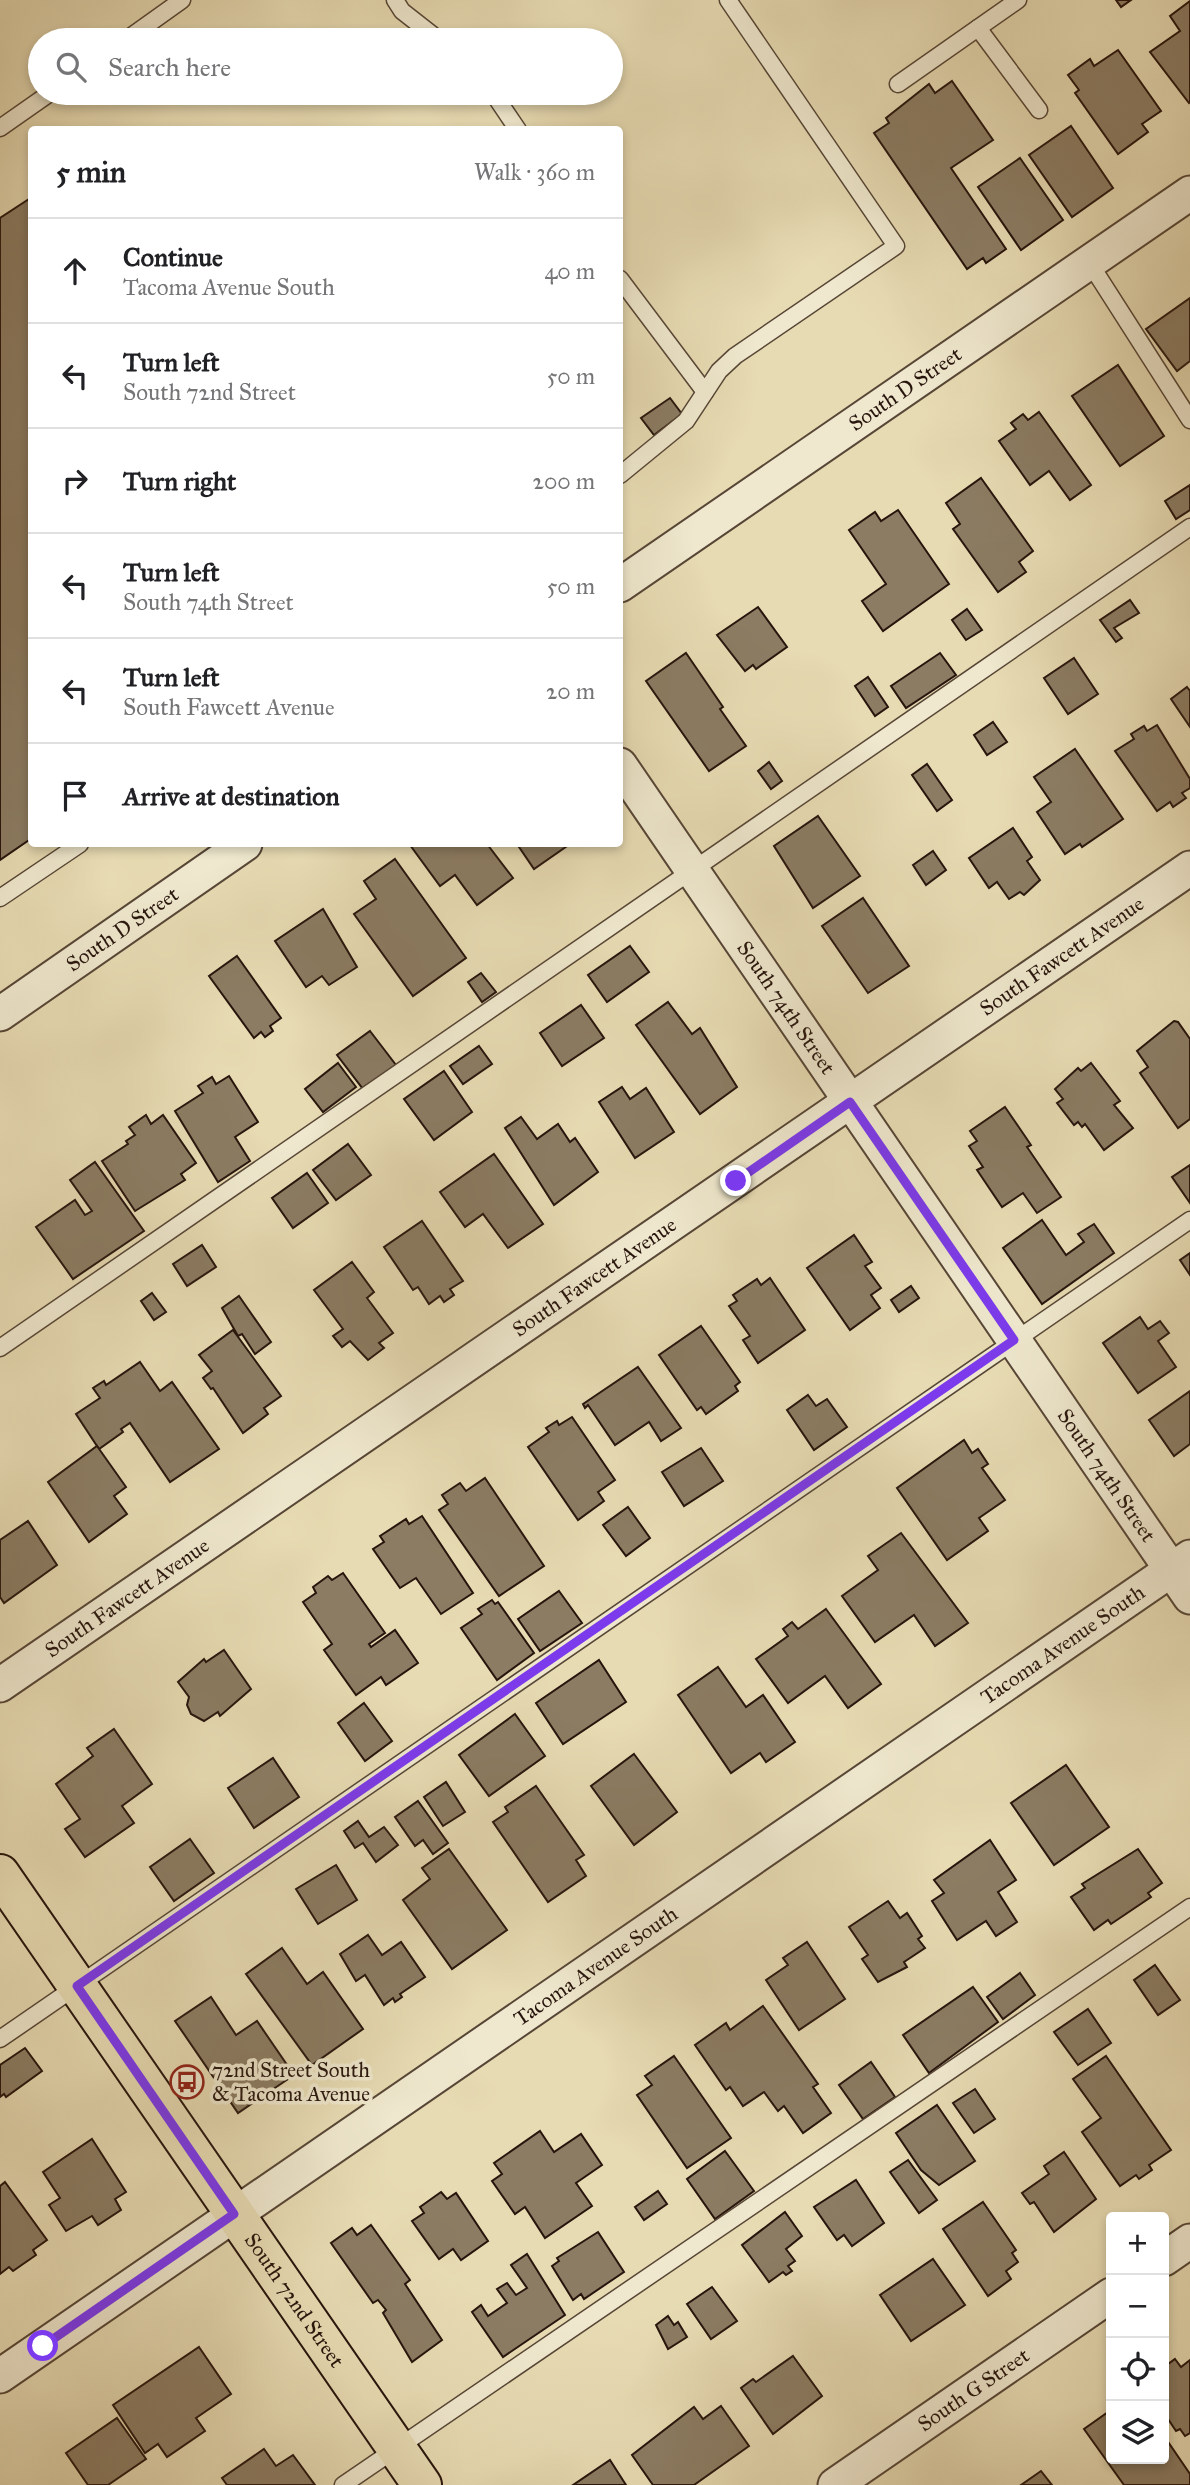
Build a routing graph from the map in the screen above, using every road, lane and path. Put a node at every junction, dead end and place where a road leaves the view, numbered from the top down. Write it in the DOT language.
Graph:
graph roads {
  1 [pos="182,0"];
  2 [pos="395,0"];
  3 [pos="729,0"];
  4 [pos="1018,0"];
  5 [pos="142,28"];
  6 [pos="424,28"];
  7 [pos="978,28"];
  8 [pos="898,84"];
  9 [pos="33,105"];
  10 [pos="501,105"];
  11 [pos="1039,110"];
  12 [pos="515,126"];
  13 [pos="0,128"];
  14 [pos="1190,193"];
  15 [pos="1089,262"];
  16 [pos="623,283"];
  17 [pos="705,392"];
  18 [pos="1190,420"];
  19 [pos="623,473"];
  20 [pos="1190,527"];
  21 [pos="623,583"];
  22 [pos="623,769"];
  23 [pos="76,847"];
  24 [pos="242,847"];
  25 [pos="1190,868"];
  26 [pos="692,871"];
  27 [pos="0,898"];
  28 [pos="0,1014"];
  29 [pos="850,1102"];
  30 [pos="1190,1220"];
  31 [pos="1014,1340"];
  32 [pos="0,1348"];
  33 [pos="1181,1563"];
  34 [pos="1190,1597"];
  35 [pos="0,1685"];
  36 [pos="0,1874"];
  37 [pos="1190,1907"];
  38 [pos="77,1986"];
  39 [pos="0,2039"];
  40 [pos="234,2214"];
  41 [pos="1190,2241"];
  42 [pos="1169,2256"];
  43 [pos="1106,2298"];
  44 [pos="0,2376"];
  45 [pos="397,2448"];
  46 [pos="344,2485"];
  47 [pos="422,2485"];
  48 [pos="835,2485"];
  1 -- 5 [label="lane"];
  2 -- 6 [label="lane"];
  3 -- 17 [label="lane"];
  4 -- 7 [label="lane"];
  7 -- 8 [label="lane"];
  7 -- 11 [label="lane"];
  9 -- 13 [label="lane"];
  10 -- 12 [label="lane"];
  14 -- 15 [label="street, South D Street"];
  15 -- 18 [label="lane"];
  15 -- 21 [label="street, South D Street"];
  16 -- 17 [label="lane"];
  17 -- 19 [label="lane"];
  20 -- 26 [label="lane"];
  22 -- 26 [label="street, South 74th Street"];
  23 -- 27 [label="lane"];
  24 -- 28 [label="street, South D Street"];
  25 -- 29 [label="street, South Fawcett Avenue"];
  26 -- 29 [label="street, South 74th Street"];
  26 -- 32 [label="lane"];
  29 -- 31 [label="street, South 74th Street"];
  29 -- 35 [label="street, South Fawcett Avenue"];
  30 -- 31 [label="lane"];
  31 -- 33 [label="street, South 74th Street"];
  31 -- 38 [label="lane"];
  33 -- 34 [label="street, South 74th Street"];
  33 -- 40 [label="street, Tacoma Avenue South"];
  36 -- 38 [label="main road, South 72nd Street"];
  37 -- 45 [label="lane"];
  38 -- 39 [label="lane"];
  38 -- 40 [label="main road, South 72nd Street"];
  40 -- 44 [label="street, Tacoma Avenue South"];
  40 -- 45 [label="main road, South 72nd Street"];
  41 -- 42 [label="street"];
  43 -- 48 [label="street, South G Street"];
  45 -- 46 [label="lane"];
  45 -- 47 [label="main road, South 72nd Street"];
}
